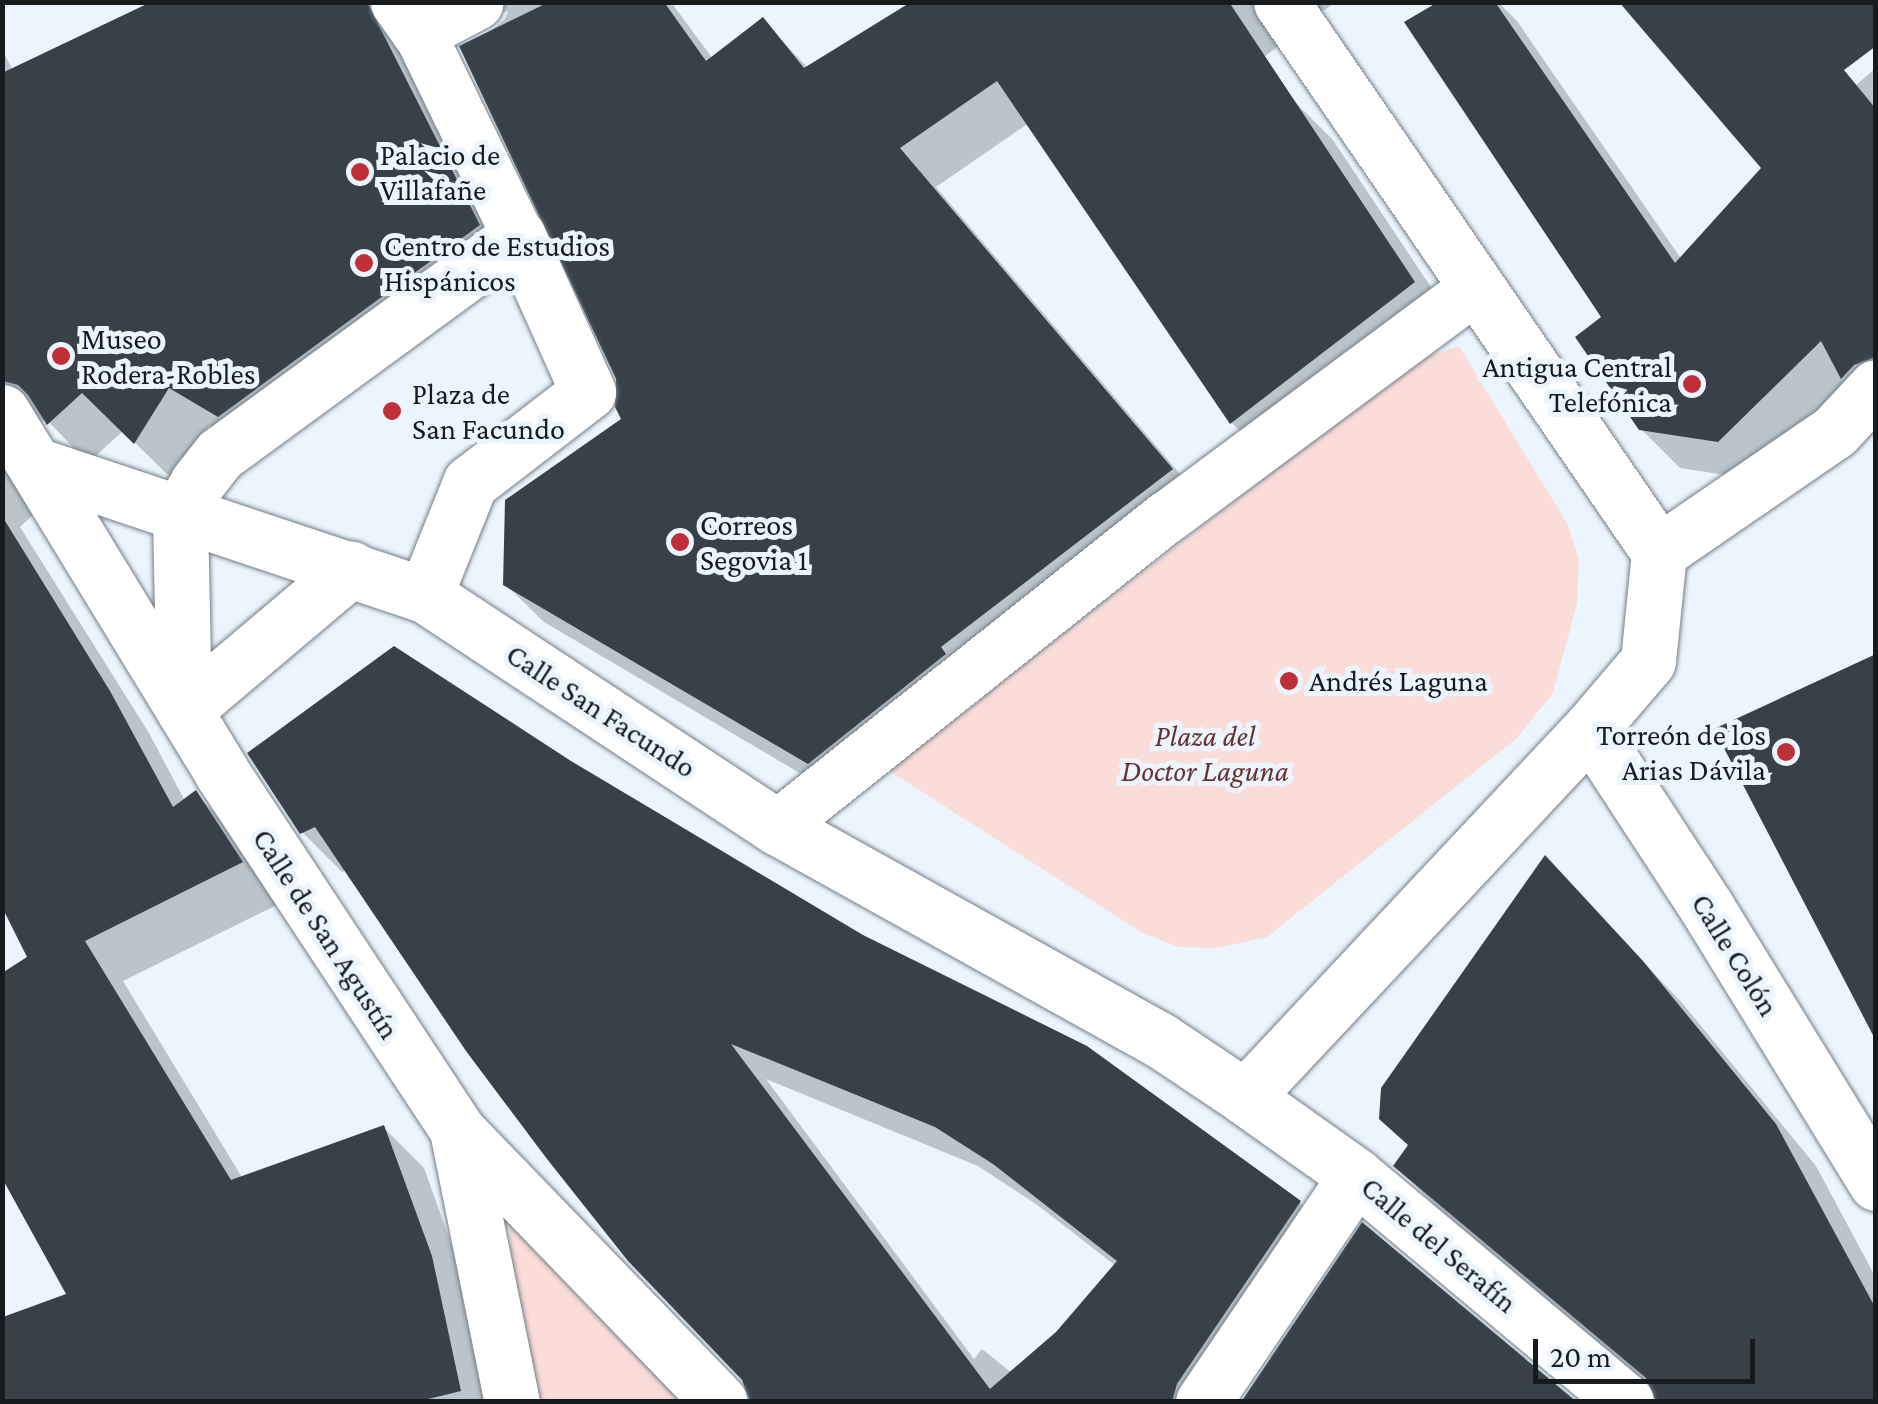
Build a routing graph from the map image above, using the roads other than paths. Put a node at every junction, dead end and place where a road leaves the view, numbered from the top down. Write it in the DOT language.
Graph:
graph roads {
  1 [pos="476,2"];
  2 [pos="1281,2"];
  3 [pos="409,17"];
  4 [pos="518,236"];
  5 [pos="1476,288"];
  6 [pos="1876,387"];
  7 [pos="2,412"];
  8 [pos="36,465"];
  9 [pos="180,513"];
  10 [pos="1659,552"];
  11 [pos="351,569"];
  12 [pos="425,595"];
  13 [pos="184,710"];
  14 [pos="1590,729"];
  15 [pos="777,827"];
  16 [pos="1244,1097"];
  17 [pos="457,1130"];
  18 [pos="1356,1176"];
  19 [pos="1876,1183"];
  20 [pos="512,1402"];
  21 [pos="720,1402"];
  22 [pos="1202,1402"];
  23 [pos="1626,1402"];
  1 -- 3 [label="street"];
  2 -- 5 [label="street"];
  3 -- 4 [label="street"];
  4 -- 9 [label="street"];
  4 -- 12 [label="street"];
  5 -- 10 [label="street"];
  5 -- 15 [label="street"];
  6 -- 10 [label="street"];
  7 -- 8 [label="street, Calle de San Agustín"];
  8 -- 9 [label="street"];
  8 -- 13 [label="street, Calle de San Agustín"];
  9 -- 11 [label="street"];
  9 -- 13 [label="street"];
  10 -- 14 [label="street"];
  11 -- 12 [label="street"];
  11 -- 13 [label="street"];
  12 -- 15 [label="street, Calle San Facundo"];
  13 -- 17 [label="street, Calle de San Agustín"];
  14 -- 16 [label="street"];
  14 -- 19 [label="street, Calle Colón"];
  15 -- 16 [label="street"];
  16 -- 18 [label="street, Calle del Serafín"];
  17 -- 20 [label="street"];
  17 -- 21 [label="street, Calle de San Agustín"];
  18 -- 22 [label="street"];
  18 -- 23 [label="street, Calle del Serafín"];
}
